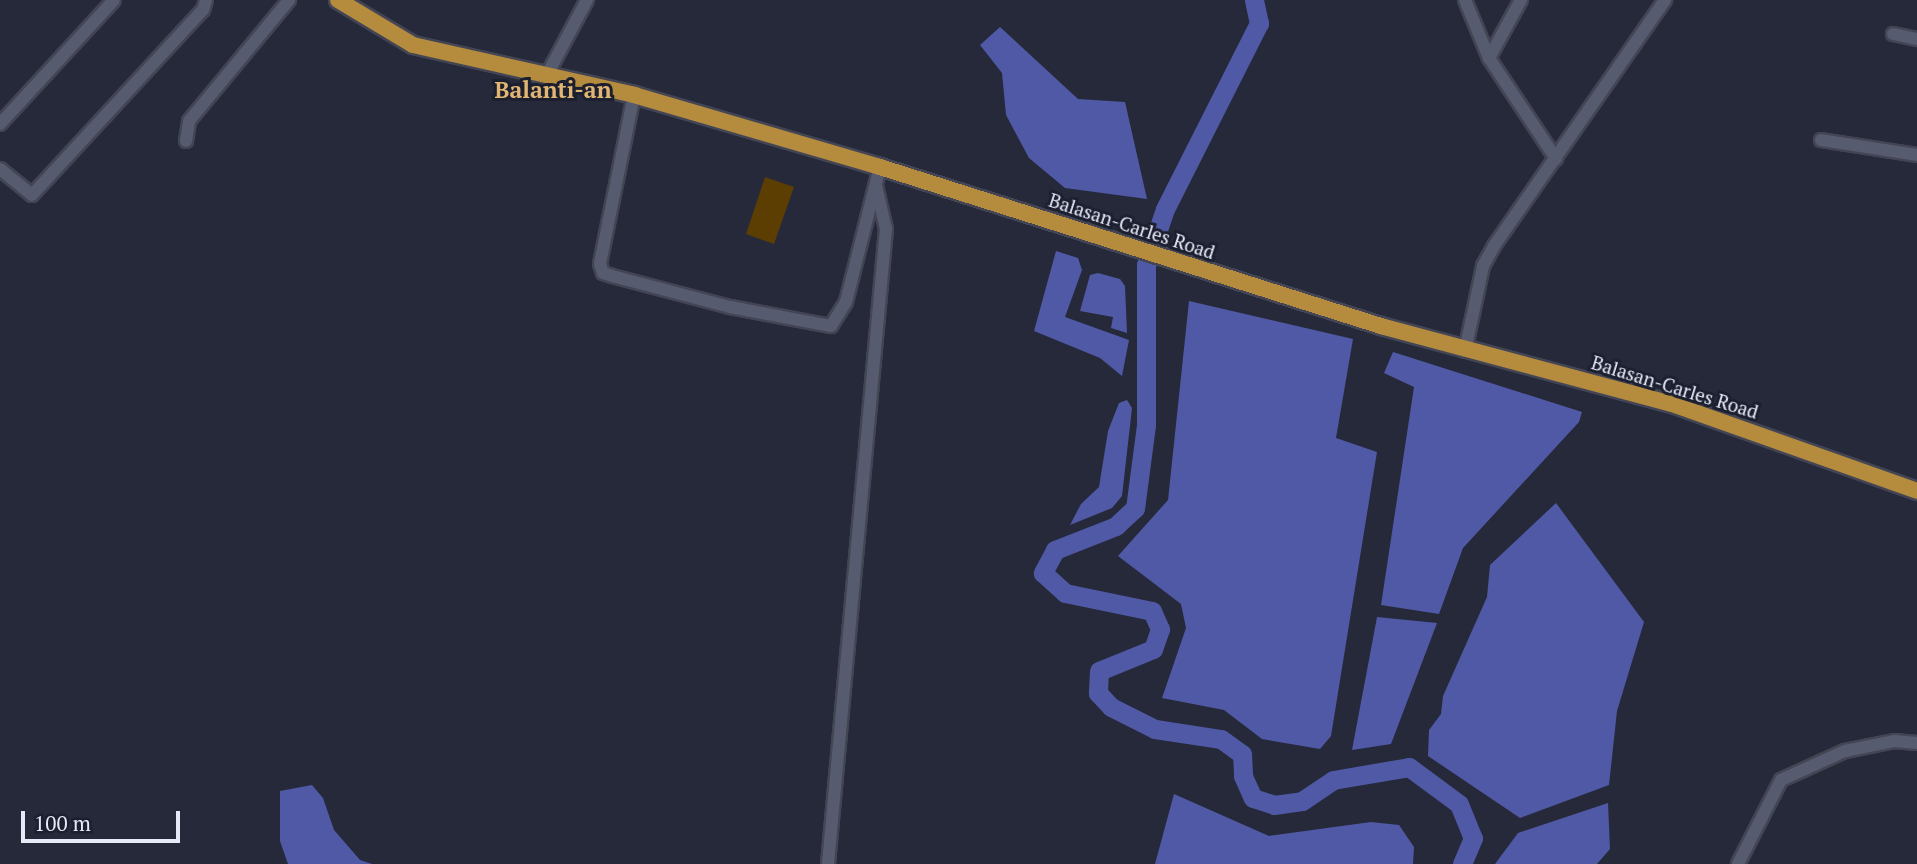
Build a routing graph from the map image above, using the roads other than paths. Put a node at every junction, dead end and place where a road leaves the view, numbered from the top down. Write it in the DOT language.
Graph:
graph roads {
  1 [pos="114,0"];
  2 [pos="206,0"];
  3 [pos="289,0"];
  4 [pos="338,0"];
  5 [pos="587,0"];
  6 [pos="1465,0"];
  7 [pos="1521,0"];
  8 [pos="1660,2"];
  9 [pos="1893,34"];
  10 [pos="1917,39"];
  11 [pos="1489,58"];
  12 [pos="548,73"];
  13 [pos="634,95"];
  14 [pos="0,124"];
  15 [pos="186,141"];
  16 [pos="1821,141"];
  17 [pos="1917,155"];
  18 [pos="1556,159"];
  19 [pos="880,167"];
  20 [pos="0,169"];
  21 [pos="876,186"];
  22 [pos="1465,351"];
  23 [pos="1917,491"];
  24 [pos="1917,743"];
  25 [pos="828,864"];
  26 [pos="1738,864"];
  1 -- 14 [label="street"];
  2 -- 20 [label="street"];
  3 -- 15 [label="street"];
  4 -- 12 [label="main road, Balasan-Carles Road"];
  5 -- 12 [label="street"];
  6 -- 11 [label="street"];
  7 -- 11 [label="street"];
  8 -- 18 [label="street"];
  9 -- 10 [label="street"];
  11 -- 18 [label="street"];
  12 -- 13 [label="main road, Balasan-Carles Road"];
  13 -- 19 [label="main road, Balasan-Carles Road"];
  13 -- 21 [label="street"];
  16 -- 17 [label="street"];
  18 -- 22 [label="street"];
  19 -- 21 [label="street"];
  19 -- 22 [label="main road, Balasan-Carles Road"];
  21 -- 25 [label="street"];
  22 -- 23 [label="main road, Balasan-Carles Road"];
  24 -- 26 [label="street"];
}
